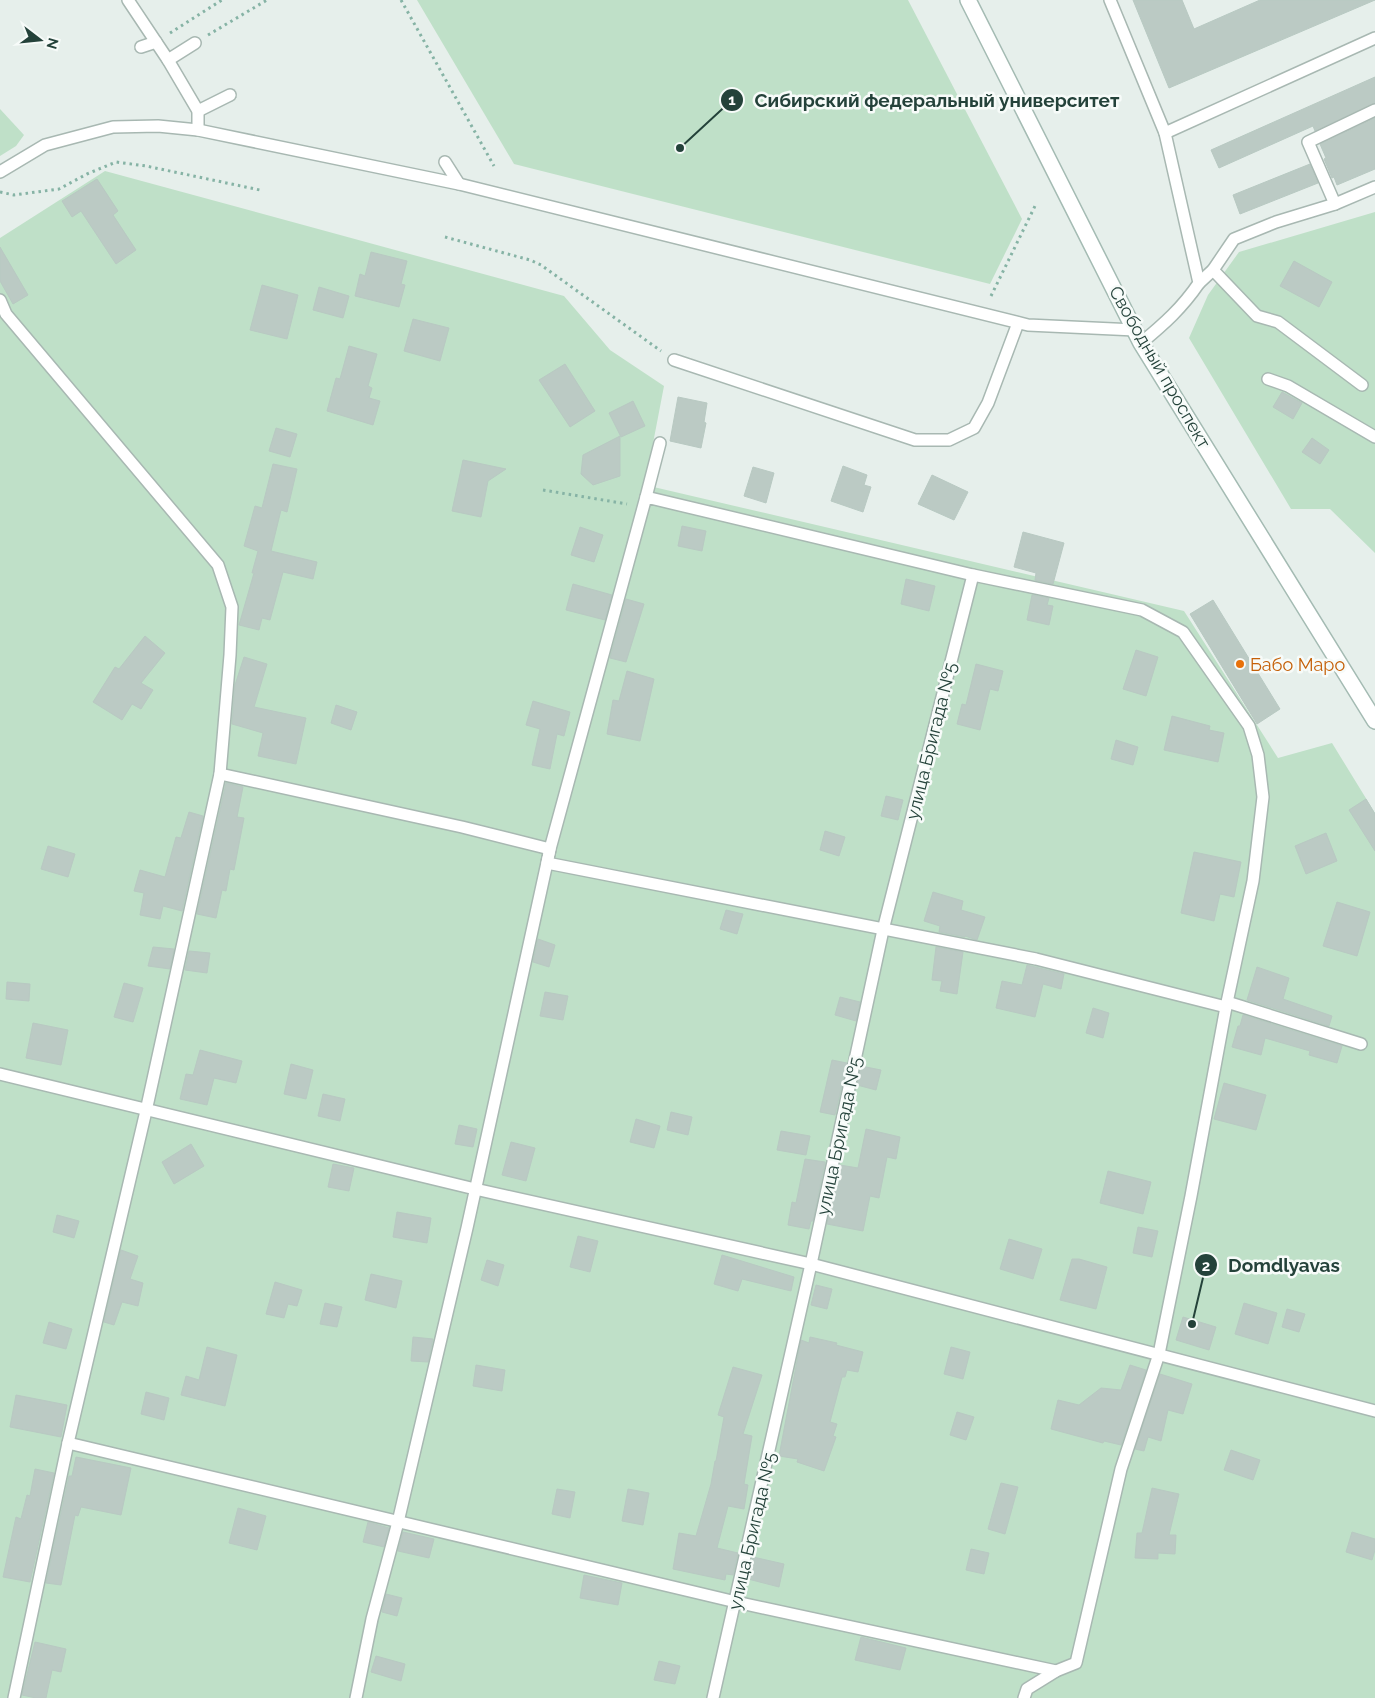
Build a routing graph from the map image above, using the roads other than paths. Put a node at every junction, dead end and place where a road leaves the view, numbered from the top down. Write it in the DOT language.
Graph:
graph roads {
  1 [pos="128,0"];
  2 [pos="968,0"];
  3 [pos="1110,0"];
  4 [pos="1375,38"];
  5 [pos="156,42"];
  6 [pos="195,44"];
  7 [pos="141,47"];
  8 [pos="168,60"];
  9 [pos="230,95"];
  10 [pos="1375,110"];
  11 [pos="198,111"];
  12 [pos="198,130"];
  13 [pos="1165,132"];
  14 [pos="445,162"];
  15 [pos="0,172"];
  16 [pos="460,184"];
  17 [pos="1375,187"];
  18 [pos="1335,204"];
  19 [pos="1213,270"];
  20 [pos="1199,283"];
  21 [pos="0,300"];
  22 [pos="1018,323"];
  23 [pos="1138,337"];
  24 [pos="674,360"];
  25 [pos="1268,379"];
  26 [pos="1362,385"];
  27 [pos="1375,436"];
  28 [pos="660,443"];
  29 [pos="646,497"];
  30 [pos="973,575"];
  31 [pos="1375,721"];
  32 [pos="220,774"];
  33 [pos="550,849"];
  34 [pos="547,863"];
  35 [pos="883,930"];
  36 [pos="1226,1005"];
  37 [pos="1361,1044"];
  38 [pos="0,1074"];
  39 [pos="146,1110"];
  40 [pos="475,1189"];
  41 [pos="811,1264"];
  42 [pos="1159,1354"];
  43 [pos="1375,1411"];
  44 [pos="68,1443"];
  45 [pos="398,1522"];
  46 [pos="736,1602"];
  47 [pos="1056,1671"];
  48 [pos="14,1698"];
  49 [pos="356,1698"];
  50 [pos="713,1698"];
  51 [pos="1024,1698"];
  1 -- 5 [label="lane"];
  2 -- 23 [label="main road, Свободный проспект"];
  3 -- 13 [label="lane"];
  4 -- 13 [label="lane"];
  5 -- 7 [label="lane"];
  5 -- 8 [label="lane"];
  6 -- 8 [label="lane"];
  8 -- 11 [label="lane"];
  9 -- 11 [label="lane"];
  10 -- 18 [label="lane"];
  11 -- 12 [label="lane"];
  12 -- 15 [label="lane"];
  12 -- 16 [label="lane"];
  13 -- 20 [label="lane"];
  14 -- 16 [label="lane"];
  16 -- 22 [label="lane"];
  17 -- 18 [label="lane"];
  18 -- 19 [label="lane"];
  19 -- 20 [label="lane"];
  19 -- 26 [label="lane"];
  20 -- 23 [label="lane"];
  21 -- 32 [label="lane"];
  22 -- 23 [label="lane"];
  22 -- 24 [label="lane"];
  23 -- 31 [label="main road, Свободный проспект"];
  25 -- 27 [label="lane"];
  28 -- 29 [label="lane"];
  29 -- 30 [label="lane"];
  29 -- 33 [label="lane"];
  30 -- 35 [label="lane, улица Бригада №5"];
  30 -- 36 [label="lane"];
  32 -- 33 [label="lane"];
  32 -- 39 [label="lane"];
  33 -- 34 [label="lane"];
  34 -- 35 [label="lane"];
  34 -- 40 [label="lane"];
  35 -- 36 [label="lane"];
  35 -- 41 [label="lane, улица Бригада №5"];
  36 -- 37 [label="lane"];
  36 -- 42 [label="lane"];
  38 -- 39 [label="lane"];
  39 -- 40 [label="lane"];
  39 -- 44 [label="lane"];
  40 -- 41 [label="lane"];
  40 -- 45 [label="lane"];
  41 -- 42 [label="lane"];
  41 -- 46 [label="lane, улица Бригада №5"];
  42 -- 43 [label="lane"];
  42 -- 47 [label="lane"];
  44 -- 45 [label="lane"];
  44 -- 48 [label="lane"];
  45 -- 46 [label="lane"];
  45 -- 49 [label="lane"];
  46 -- 47 [label="lane"];
  46 -- 50 [label="lane, улица Бригада №5"];
  47 -- 51 [label="lane"];
}
